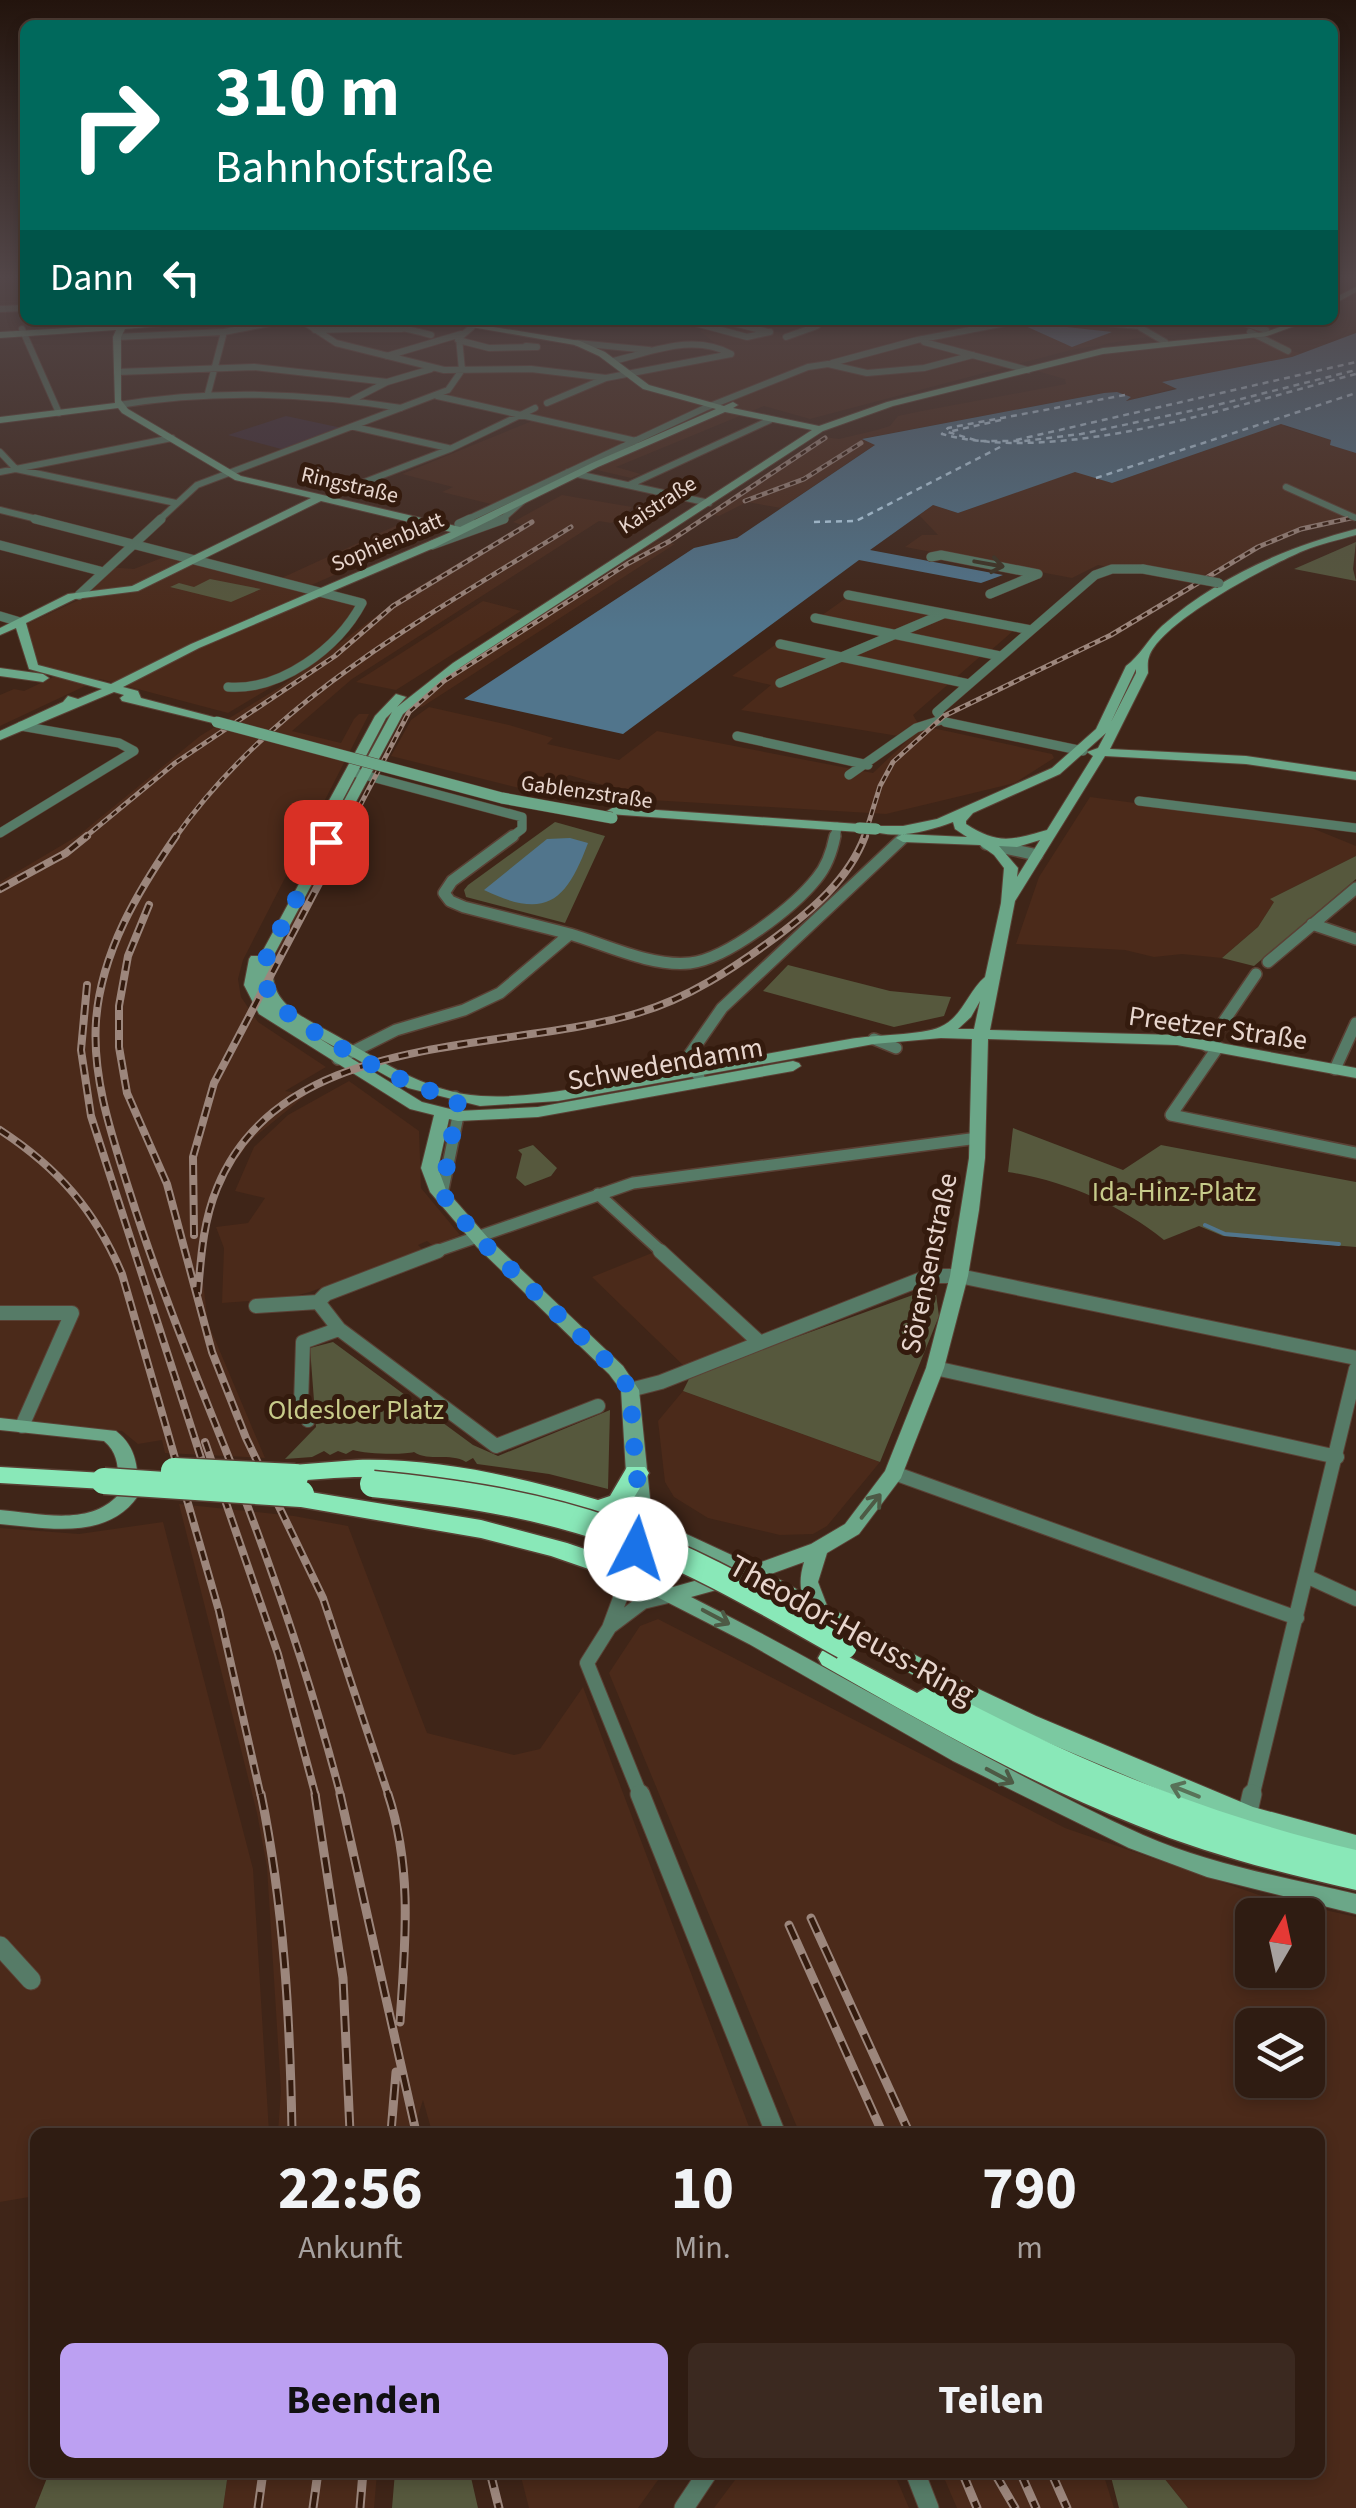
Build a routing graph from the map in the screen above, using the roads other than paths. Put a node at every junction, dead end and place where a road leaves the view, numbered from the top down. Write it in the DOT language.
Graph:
graph roads {
  1 [pos="52,395"];
  2 [pos="118,395"];
  3 [pos="193,395"];
  4 [pos="310,395"];
  5 [pos="362,395"];
  6 [pos="566,395"];
  7 [pos="680,395"];
  8 [pos="743,395"];
  9 [pos="749,395"];
  10 [pos="924,395"];
  11 [pos="438,396"];
  12 [pos="352,400"];
  13 [pos="547,403"];
  14 [pos="118,405"];
  15 [pos="722,405"];
  16 [pos="404,408"];
  17 [pos="535,408"];
  18 [pos="60,413"];
  19 [pos="523,414"];
  20 [pos="0,420"];
  21 [pos="770,420"];
  22 [pos="354,427"];
  23 [pos="812,428"];
  24 [pos="172,438"];
  25 [pos="636,440"];
  26 [pos="450,449"];
  27 [pos="0,452"];
  28 [pos="602,456"];
  29 [pos="16,468"];
  30 [pos="0,472"];
  31 [pos="229,473"];
  32 [pos="573,473"];
  33 [pos="629,485"];
  34 [pos="1286,487"];
  35 [pos="326,496"];
  36 [pos="704,502"];
  37 [pos="176,503"];
  38 [pos="500,505"];
  39 [pos="0,510"];
  40 [pos="1354,517"];
  41 [pos="461,531"];
  42 [pos="1351,533"];
  43 [pos="132,543"];
  44 [pos="0,546"];
  45 [pos="936,556"];
  46 [pos="198,559"];
  47 [pos="100,571"];
  48 [pos="1225,584"];
  49 [pos="318,589"];
  50 [pos="848,594"];
  51 [pos="990,594"];
  52 [pos="79,595"];
  53 [pos="945,613"];
  54 [pos="0,616"];
  55 [pos="815,618"];
  56 [pos="20,622"];
  57 [pos="1168,628"];
  58 [pos="1031,630"];
  59 [pos="0,632"];
  60 [pos="891,634"];
  61 [pos="780,644"];
  62 [pos="839,656"];
  63 [pos="1000,656"];
  64 [pos="1141,662"];
  65 [pos="0,672"];
  66 [pos="77,679"];
  67 [pos="780,683"];
  68 [pos="969,684"];
  69 [pos="228,687"];
  70 [pos="102,689"];
  71 [pos="941,720"];
  72 [pos="21,726"];
  73 [pos="0,736"];
  74 [pos="737,736"];
  75 [pos="1082,751"];
  76 [pos="1099,757"];
  77 [pos="868,765"];
  78 [pos="356,773"];
  79 [pos="849,775"];
  80 [pos="1356,778"];
  81 [pos="1139,801"];
  82 [pos="968,810"];
  83 [pos="1356,828"];
  84 [pos="836,830"];
  85 [pos="0,832"];
  86 [pos="876,832"];
  87 [pos="1051,833"];
  88 [pos="902,838"];
  89 [pos="983,843"];
  90 [pos="1037,855"];
  91 [pos="1356,888"];
  92 [pos="1008,903"];
  93 [pos="1312,924"];
  94 [pos="570,934"];
  95 [pos="1356,939"];
  96 [pos="1268,962"];
  97 [pos="1256,974"];
  98 [pos="989,981"];
  99 [pos="966,1018"];
  100 [pos="1356,1023"];
  101 [pos="941,1033"];
  102 [pos="977,1037"];
  103 [pos="874,1039"];
  104 [pos="1213,1046"];
  105 [pos="896,1048"];
  106 [pos="345,1056"];
  107 [pos="1335,1069"];
  108 [pos="1356,1073"];
  109 [pos="697,1076"];
  110 [pos="454,1109"];
  111 [pos="978,1138"];
  112 [pos="1356,1153"];
  113 [pos="598,1194"];
  114 [pos="476,1236"];
  115 [pos="959,1276"];
  116 [pos="318,1302"];
  117 [pos="256,1306"];
  118 [pos="0,1313"];
  119 [pos="339,1330"];
  120 [pos="758,1341"];
  121 [pos="1356,1358"];
  122 [pos="935,1368"];
  123 [pos="1356,1369"];
  124 [pos="630,1390"];
  125 [pos="598,1406"];
  126 [pos="308,1420"];
  127 [pos="0,1424"];
  128 [pos="22,1426"];
  129 [pos="1337,1456"];
  130 [pos="0,1463"];
  131 [pos="636,1473"];
  132 [pos="894,1474"];
  133 [pos="0,1475"];
  134 [pos="102,1475"];
  135 [pos="287,1485"];
  136 [pos="599,1509"];
  137 [pos="0,1517"];
  138 [pos="644,1524"];
  139 [pos="818,1549"];
  140 [pos="753,1573"];
  141 [pos="629,1574"];
  142 [pos="1308,1577"];
  143 [pos="672,1596"];
  144 [pos="1356,1600"];
  145 [pos="818,1608"];
  146 [pos="1297,1618"];
  147 [pos="610,1628"];
  148 [pos="838,1652"];
  149 [pos="1246,1816"];
  150 [pos="1197,1821"];
  151 [pos="1310,1836"];
  152 [pos="1356,1846"];
  153 [pos="1356,1862"];
  154 [pos="1356,1878"];
  155 [pos="1356,1904"];
  156 [pos="0,1946"];
  157 [pos="31,1980"];
  158 [pos="774,2128"];
  159 [pos="704,2478"];
  160 [pos="917,2478"];
  161 [pos="684,2508"];
  162 [pos="929,2508"];
  1 -- 18 [label="street"];
  2 -- 14 [label="main road"];
  3 -- 14 [label="street"];
  4 -- 12 [label="street"];
  5 -- 12 [label="street"];
  6 -- 13 [label="street"];
  7 -- 15 [label="main road"];
  8 -- 15 [label="street"];
  9 -- 15 [label="street"];
  10 -- 23 [label="main road, Kaistraße"];
  11 -- 16 [label="street"];
  11 -- 19 [label="street"];
  12 -- 16 [label="street"];
  14 -- 18 [label="main road"];
  14 -- 24 [label="main road, Ringstraße"];
  15 -- 21 [label="main road"];
  15 -- 23 [label="main road"];
  15 -- 25 [label="street, Sophienblatt"];
  15 -- 32 [label="main road, Sophienblatt"];
  16 -- 22 [label="street"];
  17 -- 19 [label="street"];
  18 -- 20 [label="main road"];
  19 -- 25 [label="street"];
  19 -- 26 [label="street"];
  21 -- 23 [label="main road"];
  21 -- 33 [label="street"];
  22 -- 26 [label="street"];
  22 -- 31 [label="street"];
  23 -- 36 [label="main road, Kaistraße"];
  23 -- 36 [label="main road, Kaistraße"];
  24 -- 29 [label="street"];
  24 -- 31 [label="main road, Ringstraße"];
  25 -- 28 [label="street, Sophienblatt"];
  26 -- 35 [label="street"];
  27 -- 29 [label="street"];
  28 -- 32 [label="street, Sophienblatt"];
  28 -- 38 [label="street"];
  29 -- 30 [label="street"];
  29 -- 37 [label="street"];
  31 -- 35 [label="main road, Ringstraße"];
  31 -- 37 [label="street"];
  32 -- 33 [label="street"];
  32 -- 38 [label="street, Sophienblatt"];
  32 -- 41 [label="main road, Sophienblatt"];
  33 -- 36 [label="street"];
  34 -- 40 [label="street"];
  35 -- 41 [label="main road, Ringstraße"];
  35 -- 46 [label="main road"];
  36 -- 78 [label="main road, Kaistraße"];
  36 -- 78 [label="main road, Kaistraße"];
  37 -- 43 [label="street"];
  38 -- 41 [label="street, Sophienblatt"];
  39 -- 43 [label="street"];
  41 -- 49 [label="main road, Sophienblatt"];
  41 -- 49 [label="main road, Sophienblatt"];
  42 -- 48 [label="main road"];
  42 -- 57 [label="main road"];
  43 -- 46 [label="street"];
  43 -- 47 [label="street"];
  44 -- 47 [label="street"];
  45 -- 51 [label="street, one-way"];
  46 -- 49 [label="street"];
  46 -- 52 [label="main road"];
  47 -- 52 [label="street"];
  48 -- 57 [label="main road"];
  48 -- 58 [label="street, bridge"];
  49 -- 69 [label="street"];
  49 -- 70 [label="main road, Sophienblatt"];
  50 -- 53 [label="street"];
  52 -- 56 [label="main road"];
  53 -- 58 [label="street"];
  53 -- 60 [label="street"];
  54 -- 56 [label="street"];
  55 -- 60 [label="street"];
  56 -- 59 [label="main road"];
  56 -- 66 [label="main road"];
  57 -- 64 [label="main road"];
  58 -- 63 [label="street"];
  60 -- 62 [label="street"];
  60 -- 63 [label="street"];
  61 -- 62 [label="street"];
  62 -- 67 [label="street"];
  62 -- 68 [label="street"];
  63 -- 68 [label="street"];
  64 -- 75 [label="main road"];
  64 -- 76 [label="main road"];
  65 -- 66 [label="main road"];
  66 -- 70 [label="main road, Gablenzstraße"];
  68 -- 71 [label="street"];
  70 -- 72 [label="main road, Sophienblatt"];
  70 -- 84 [label="main road, Gablenzstraße, bridge"];
  71 -- 75 [label="street"];
  71 -- 77 [label="street"];
  72 -- 73 [label="main road, Sophienblatt"];
  72 -- 85 [label="street"];
  74 -- 77 [label="street"];
  75 -- 76 [label="main road"];
  75 -- 82 [label="main road"];
  76 -- 80 [label="main road"];
  76 -- 80 [label="main road"];
  76 -- 87 [label="main road"];
  77 -- 79 [label="street"];
  78 -- 94 [label="street"];
  78 -- 106 [label="main road"];
  81 -- 83 [label="street"];
  82 -- 86 [label="main road"];
  82 -- 89 [label="main road"];
  84 -- 86 [label="main road, Gablenzstraße, bridge"];
  84 -- 94 [label="street"];
  86 -- 88 [label="main road, Gablenzstraße"];
  87 -- 89 [label="main road, Gablenzstraße"];
  87 -- 90 [label="main road"];
  88 -- 89 [label="main road, Gablenzstraße"];
  88 -- 109 [label="street"];
  89 -- 90 [label="street"];
  89 -- 92 [label="main road"];
  90 -- 92 [label="main road"];
  91 -- 93 [label="street"];
  92 -- 98 [label="main road"];
  93 -- 95 [label="street"];
  93 -- 96 [label="street"];
  94 -- 106 [label="street"];
  97 -- 104 [label="street"];
  98 -- 99 [label="main road"];
  98 -- 102 [label="main road"];
  99 -- 101 [label="main road"];
  99 -- 102 [label="main road"];
  100 -- 107 [label="street"];
  101 -- 102 [label="main road, Schwedendamm"];
  101 -- 103 [label="main road, Schwedendamm"];
  102 -- 104 [label="main road, Preetzer Straße"];
  102 -- 105 [label="main road, Schwedendamm"];
  102 -- 111 [label="main road, Sörensenstraße"];
  103 -- 105 [label="street, Schwedendamm"];
  103 -- 109 [label="main road, Schwedendamm"];
  104 -- 107 [label="main road, Preetzer Straße"];
  104 -- 112 [label="street"];
  105 -- 109 [label="main road, Schwedendamm"];
  106 -- 110 [label="main road"];
  107 -- 108 [label="main road, Preetzer Straße"];
  109 -- 110 [label="main road, Schwedendamm"];
  109 -- 110 [label="main road, Schwedendamm"];
  110 -- 114 [label="main road"];
  111 -- 113 [label="street"];
  111 -- 115 [label="main road, Sörensenstraße"];
  113 -- 114 [label="street"];
  113 -- 120 [label="street"];
  114 -- 116 [label="street"];
  114 -- 124 [label="main road"];
  115 -- 120 [label="street"];
  115 -- 121 [label="street"];
  115 -- 122 [label="main road, Sörensenstraße"];
  116 -- 117 [label="street"];
  116 -- 119 [label="street"];
  118 -- 128 [label="street"];
  119 -- 125 [label="street"];
  119 -- 126 [label="street"];
  120 -- 124 [label="street"];
  122 -- 129 [label="street"];
  122 -- 132 [label="main road, Sörensenstraße"];
  123 -- 129 [label="street"];
  124 -- 131 [label="main road"];
  127 -- 128 [label="main road"];
  128 -- 137 [label="main road"];
  129 -- 142 [label="street"];
  130 -- 134 [label="highway, Theodor-Heuss-Ring"];
  131 -- 136 [label="highway"];
  131 -- 138 [label="main road"];
  139 -- 132 [label="main road, Sörensenstraße, one-way"];
  132 -- 146 [label="street"];
  133 -- 134 [label="highway, Theodor-Heuss-Ring"];
  134 -- 135 [label="highway, Theodor-Heuss-Ring, bridge"];
  135 -- 136 [label="highway"];
  135 -- 141 [label="highway"];
  135 -- 148 [label="highway, Theodor-Heuss-Ring"];
  136 -- 138 [label="highway"];
  138 -- 140 [label="main road, Theodor-Heuss-Ring"];
  138 -- 141 [label="main road"];
  139 -- 140 [label="main road, Sörensenstraße"];
  139 -- 145 [label="main road"];
  140 -- 143 [label="main road, Sörensenstraße"];
  140 -- 145 [label="main road"];
  141 -- 143 [label="main road, Theodor-Heuss-Ring"];
  141 -- 147 [label="street"];
  142 -- 144 [label="street"];
  142 -- 146 [label="street"];
  143 -- 147 [label="street"];
  143 -- 155 [label="main road, Theodor-Heuss-Ring, one-way"];
  149 -- 145 [label="main road, one-way"];
  146 -- 149 [label="street"];
  147 -- 158 [label="street"];
  148 -- 150 [label="highway, Theodor-Heuss-Ring"];
  148 -- 154 [label="highway, Theodor-Heuss-Ring"];
  149 -- 151 [label="main road"];
  150 -- 151 [label="highway"];
  150 -- 153 [label="highway, Theodor-Heuss-Ring"];
  151 -- 152 [label="main road"];
  156 -- 157 [label="street"];
  159 -- 161 [label="street"];
  160 -- 162 [label="street"];
}
